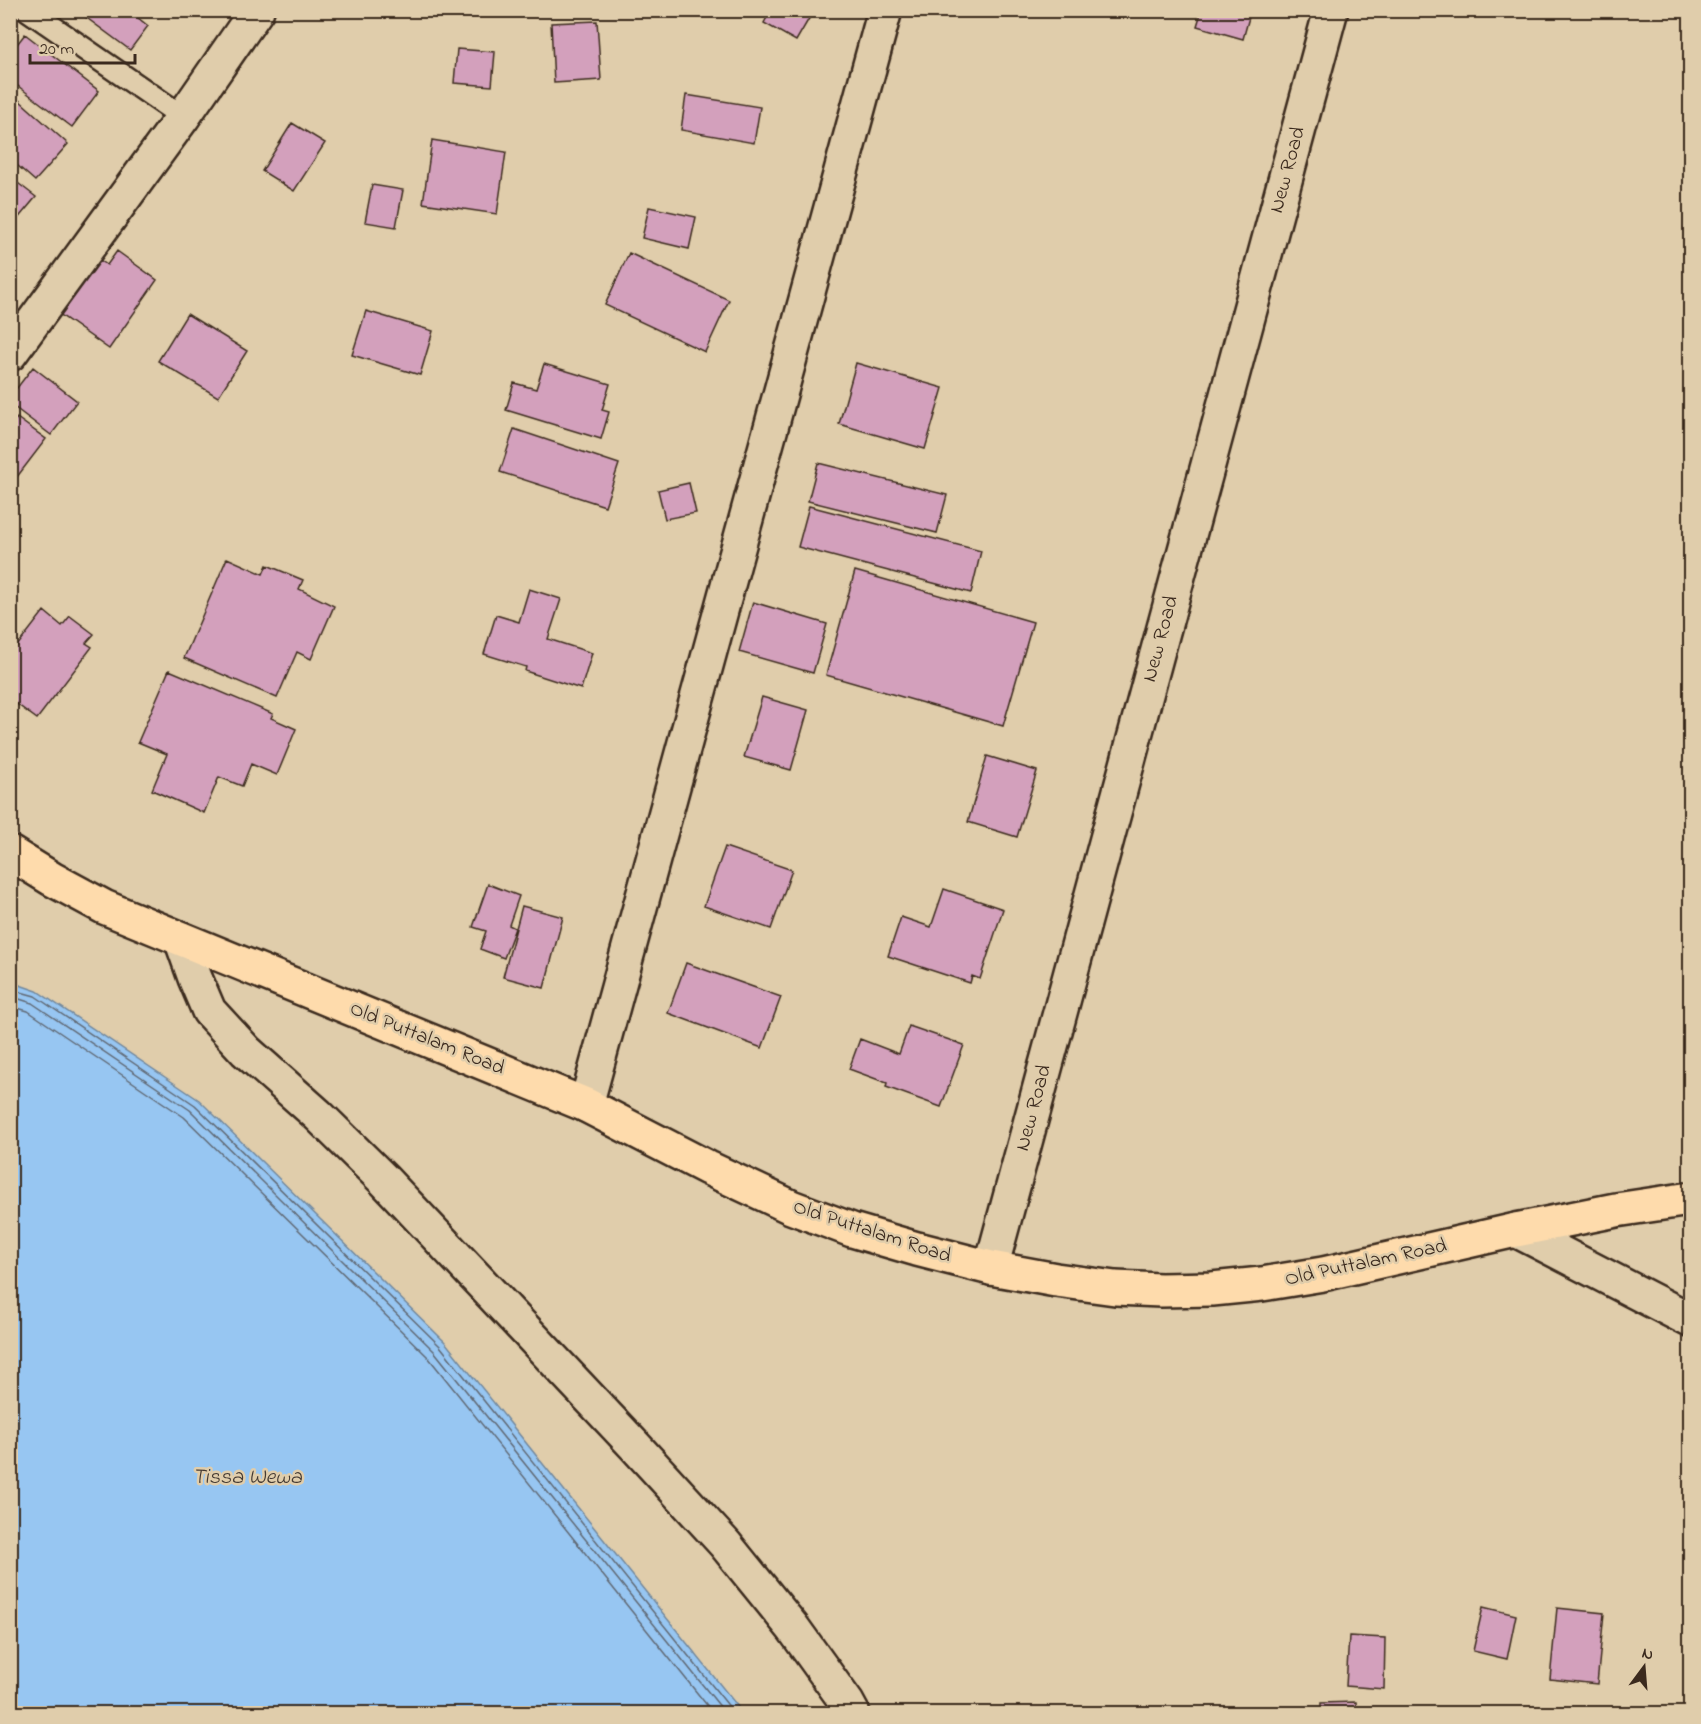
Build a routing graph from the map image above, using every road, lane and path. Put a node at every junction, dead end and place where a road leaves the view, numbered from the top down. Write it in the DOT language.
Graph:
graph roads {
  1 [pos="28,10"];
  2 [pos="257,10"];
  3 [pos="885,10"];
  4 [pos="1331,10"];
  5 [pos="183,117"];
  6 [pos="10,354"];
  7 [pos="10,853"];
  8 [pos="182,939"];
  9 [pos="586,1105"];
  10 [pos="1690,1199"];
  11 [pos="1516,1230"];
  12 [pos="991,1268"];
  13 [pos="1690,1320"];
  14 [pos="853,1713"];
  1 -- 5 [label="lane"];
  2 -- 5 [label="street"];
  3 -- 9 [label="street"];
  4 -- 12 [label="street, New Road"];
  5 -- 6 [label="street"];
  7 -- 8 [label="main road, Old Puttalam Road"];
  8 -- 9 [label="main road, Old Puttalam Road"];
  8 -- 14 [label="street"];
  9 -- 12 [label="main road, Old Puttalam Road"];
  10 -- 11 [label="main road, Old Puttalam Road"];
  11 -- 12 [label="main road, Old Puttalam Road"];
  11 -- 13 [label="street"];
}
